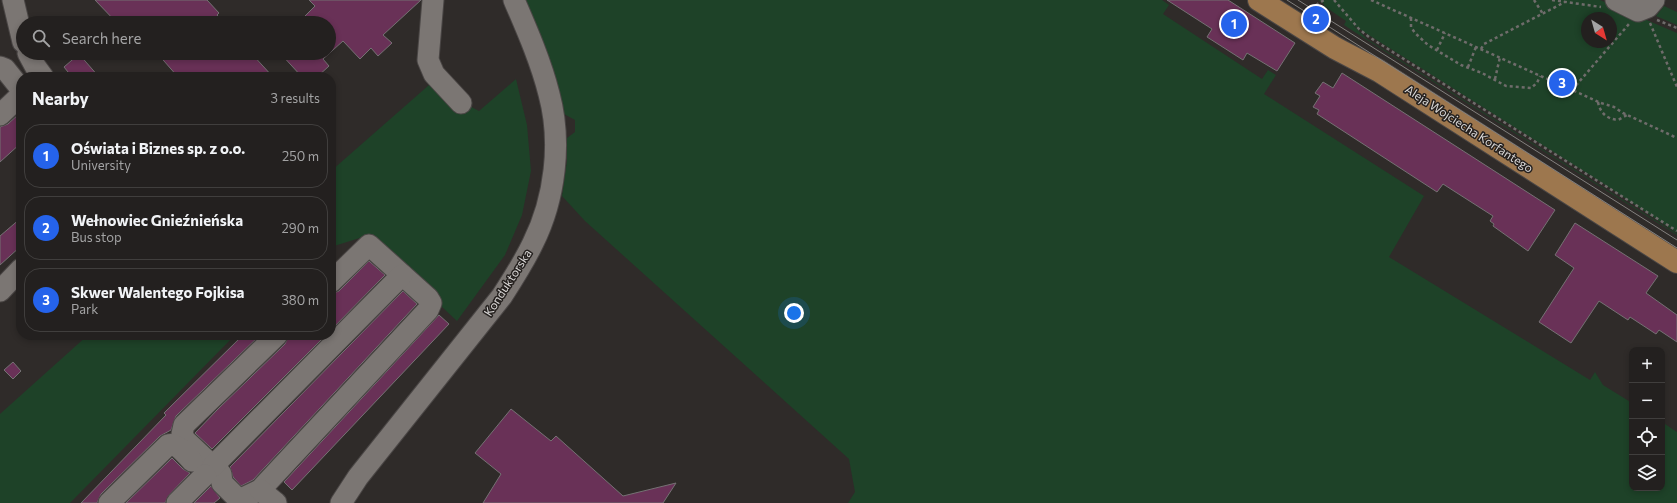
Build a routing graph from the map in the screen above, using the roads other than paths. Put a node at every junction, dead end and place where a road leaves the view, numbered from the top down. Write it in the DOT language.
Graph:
graph roads {
  1 [pos="13,0"];
  2 [pos="433,0"];
  3 [pos="514,0"];
  4 [pos="1259,0"];
  5 [pos="1616,0"];
  6 [pos="1653,9"];
  7 [pos="17,16"];
  8 [pos="32,60"];
  9 [pos="0,67"];
  10 [pos="40,72"];
  11 [pos="16,83"];
  12 [pos="16,100"];
  13 [pos="461,103"];
  14 [pos="0,115"];
  15 [pos="1677,262"];
  16 [pos="16,274"];
  17 [pos="402,275"];
  18 [pos="336,277"];
  19 [pos="0,291"];
  20 [pos="272,340"];
  21 [pos="213,475"];
  22 [pos="260,490"];
  23 [pos="109,503"];
  24 [pos="177,503"];
  25 [pos="276,503"];
  26 [pos="341,503"];
  1 -- 7 [label="street"];
  2 -- 13 [label="street"];
  3 -- 26 [label="street, Konduktorska"];
  4 -- 15 [label="main road, Aleja Wojciecha Korfantego"];
  5 -- 6 [label="street"];
  8 -- 10 [label="street"];
  9 -- 11 [label="street"];
  12 -- 14 [label="street"];
  16 -- 19 [label="street"];
  17 -- 18 [label="street"];
  17 -- 21 [label="street"];
  17 -- 22 [label="street"];
  20 -- 21 [label="street"];
  21 -- 22 [label="street"];
  21 -- 23 [label="street"];
  21 -- 24 [label="street"];
  22 -- 25 [label="street"];
}
